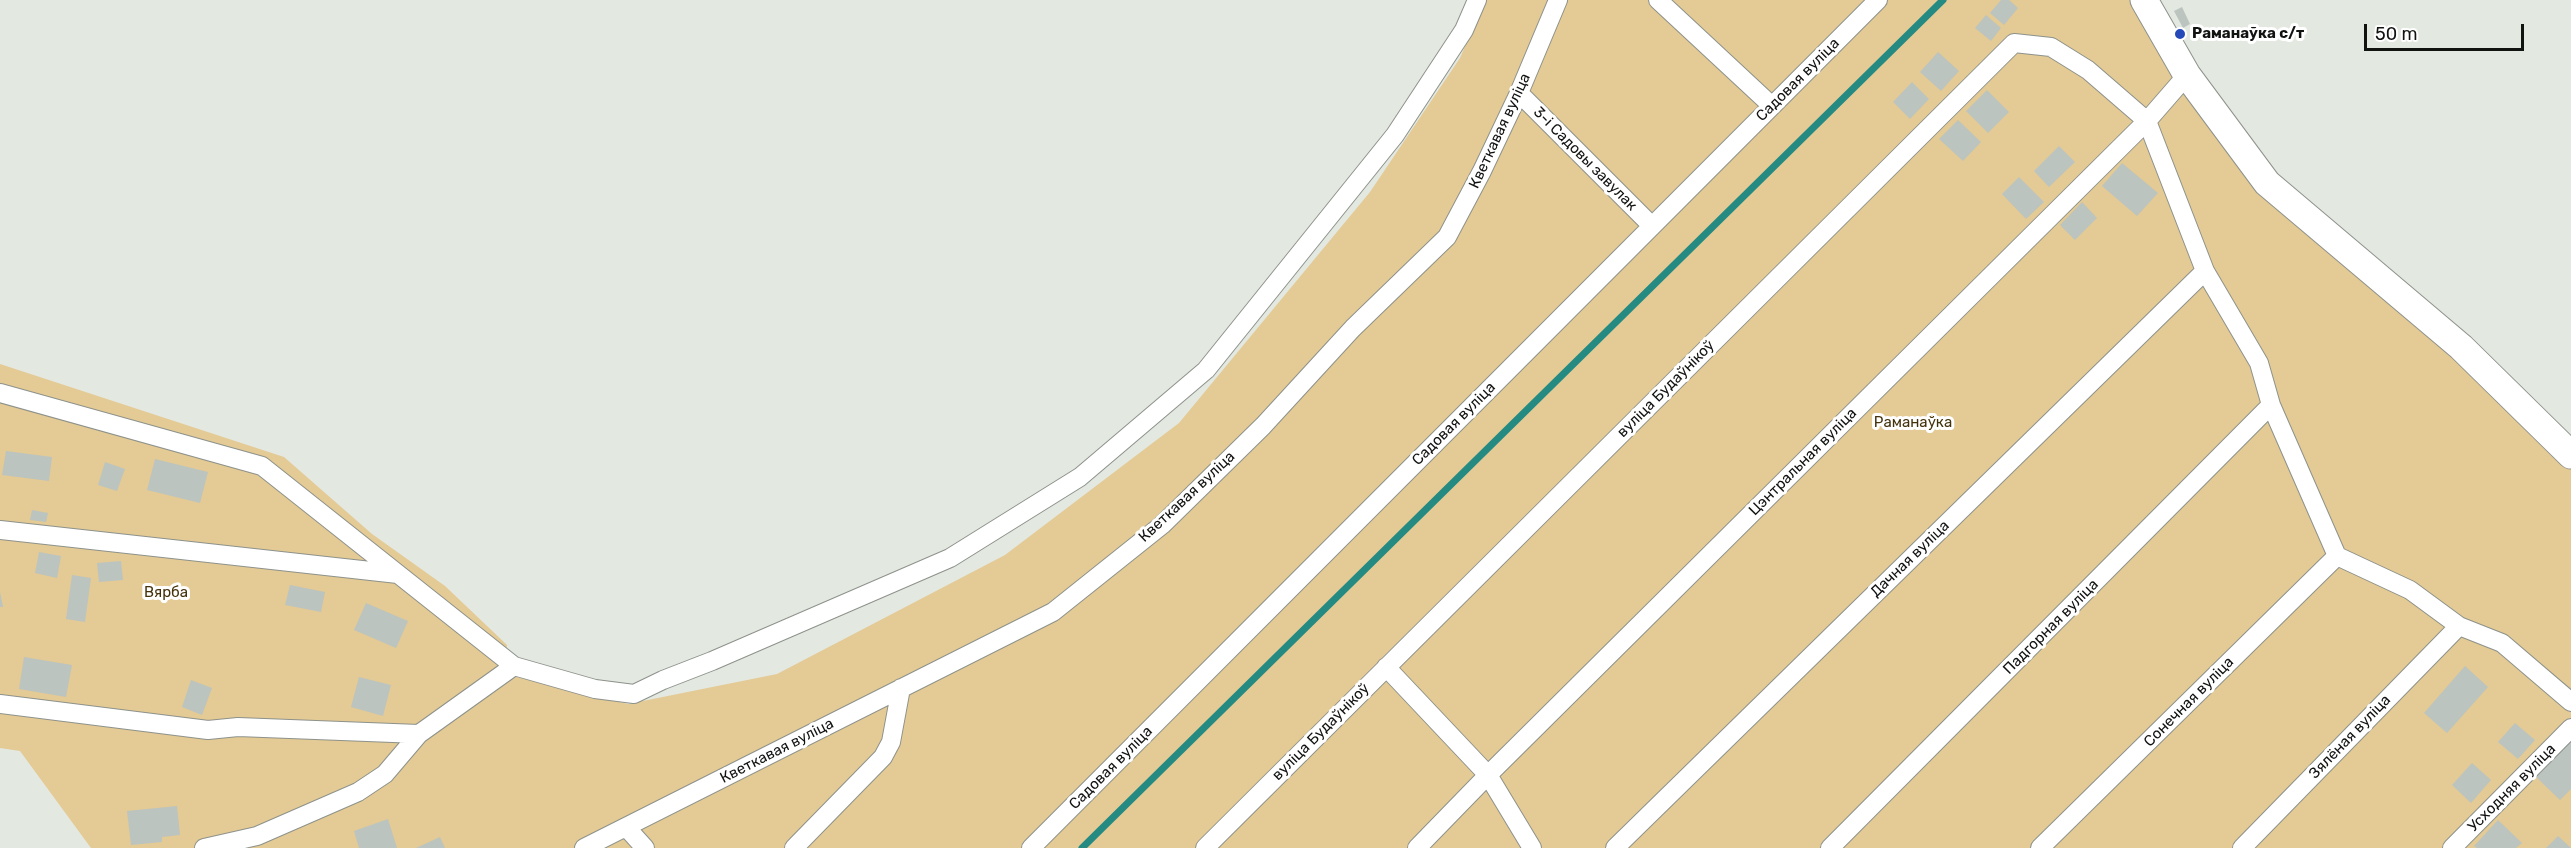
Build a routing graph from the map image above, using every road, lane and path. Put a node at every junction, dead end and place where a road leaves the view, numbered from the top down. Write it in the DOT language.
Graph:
graph roads {
  1 [pos="1477,0"];
  2 [pos="1558,0"];
  3 [pos="1658,0"];
  4 [pos="1878,0"];
  5 [pos="2144,0"];
  6 [pos="2187,75"];
  7 [pos="1519,93"];
  8 [pos="1772,106"];
  9 [pos="2147,121"];
  10 [pos="1652,226"];
  11 [pos="2205,271"];
  12 [pos="0,393"];
  13 [pos="2271,405"];
  14 [pos="2571,455"];
  15 [pos="0,530"];
  16 [pos="2337,556"];
  17 [pos="398,574"];
  18 [pos="2459,626"];
  19 [pos="514,666"];
  20 [pos="1386,668"];
  21 [pos="901,688"];
  22 [pos="2571,702"];
  23 [pos="0,704"];
  24 [pos="2571,728"];
  25 [pos="419,734"];
  26 [pos="1488,776"];
  27 [pos="626,827"];
  28 [pos="2458,846"];
  29 [pos="204,848"];
  30 [pos="584,848"];
  31 [pos="645,848"];
  32 [pos="794,848"];
  33 [pos="1031,848"];
  34 [pos="1205,848"];
  35 [pos="1417,848"];
  36 [pos="1532,848"];
  37 [pos="1615,848"];
  38 [pos="1830,848"];
  39 [pos="2040,848"];
  40 [pos="2242,848"];
  1 -- 19 [label="street"];
  2 -- 7 [label="street, Кветкавая вуліца"];
  3 -- 8 [label="street"];
  4 -- 8 [label="street, Садовая вуліца"];
  5 -- 6 [label="main road"];
  6 -- 9 [label="street, Цэнтральная вуліца"];
  6 -- 14 [label="main road"];
  7 -- 10 [label="street, 3-і Садовы завулак"];
  7 -- 21 [label="street, Кветкавая вуліца"];
  8 -- 10 [label="street, Садовая вуліца"];
  9 -- 11 [label="street"];
  9 -- 20 [label="street, вуліца Будаўнікоў"];
  9 -- 26 [label="street, Цэнтральная вуліца"];
  10 -- 33 [label="street, Садовая вуліца"];
  11 -- 13 [label="street"];
  11 -- 37 [label="street, Дачная вуліца"];
  12 -- 17 [label="street"];
  13 -- 16 [label="street"];
  13 -- 38 [label="street, Падгорная вуліца"];
  15 -- 17 [label="street"];
  16 -- 18 [label="street"];
  16 -- 39 [label="street, Сонечная вуліца"];
  17 -- 19 [label="street"];
  18 -- 22 [label="street"];
  18 -- 40 [label="street, Зялёная вуліца"];
  19 -- 25 [label="street"];
  20 -- 26 [label="street"];
  20 -- 34 [label="street, вуліца Будаўнікоў"];
  21 -- 27 [label="street, Кветкавая вуліца"];
  21 -- 32 [label="street"];
  23 -- 25 [label="street"];
  24 -- 28 [label="street, Усходняя вуліца"];
  25 -- 29 [label="street"];
  26 -- 35 [label="street, Цэнтральная вуліца"];
  26 -- 36 [label="street"];
  27 -- 30 [label="street, Кветкавая вуліца"];
  27 -- 31 [label="street"];
}
